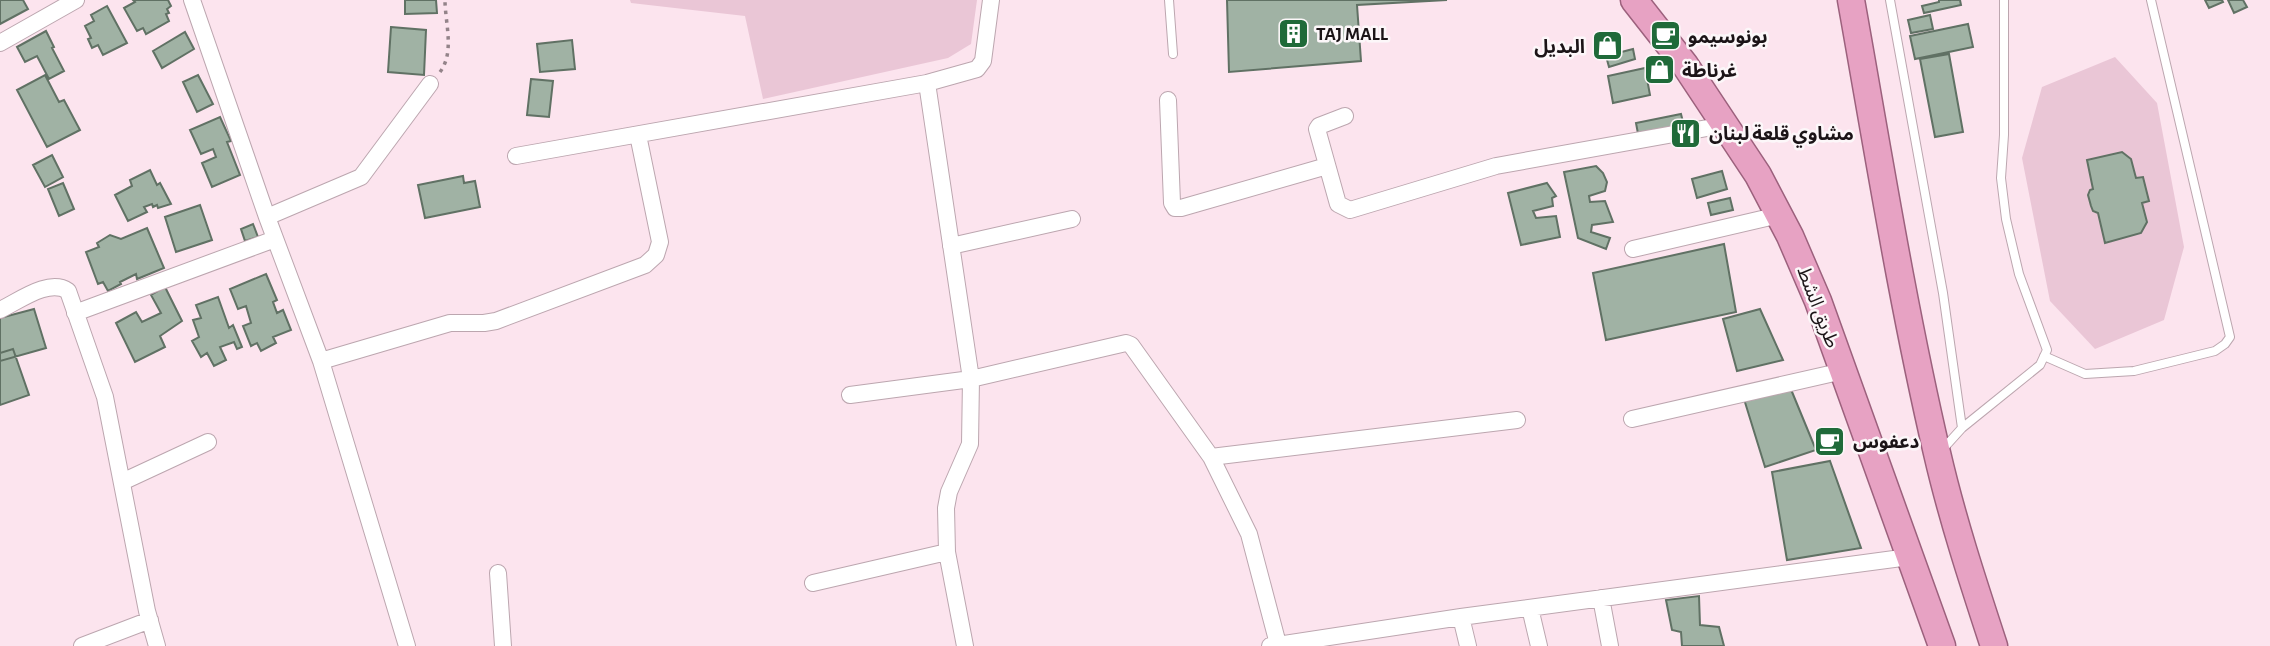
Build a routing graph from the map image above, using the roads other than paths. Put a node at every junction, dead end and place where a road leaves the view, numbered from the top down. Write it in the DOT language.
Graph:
graph roads {
  1 [pos="76,0"];
  2 [pos="192,0"];
  3 [pos="991,0"];
  4 [pos="1169,0"];
  5 [pos="1634,0"];
  6 [pos="1851,0"];
  7 [pos="1890,0"];
  8 [pos="2004,0"];
  9 [pos="2151,0"];
  10 [pos="0,43"];
  11 [pos="1173,54"];
  12 [pos="927,83"];
  13 [pos="430,85"];
  14 [pos="1168,100"];
  15 [pos="1346,116"];
  16 [pos="1724,125"];
  17 [pos="638,135"];
  18 [pos="516,156"];
  19 [pos="1327,166"];
  20 [pos="1779,215"];
  21 [pos="267,217"];
  22 [pos="1072,219"];
  23 [pos="275,239"];
  24 [pos="951,246"];
  25 [pos="1633,249"];
  26 [pos="0,310"];
  27 [pos="75,313"];
  28 [pos="2044,356"];
  29 [pos="321,361"];
  30 [pos="1843,371"];
  31 [pos="971,379"];
  32 [pos="850,395"];
  33 [pos="1632,419"];
  34 [pos="1517,420"];
  35 [pos="1962,428"];
  36 [pos="208,442"];
  37 [pos="1937,456"];
  38 [pos="1211,457"];
  39 [pos="122,482"];
  40 [pos="947,552"];
  41 [pos="1909,557"];
  42 [pos="498,573"];
  43 [pos="813,583"];
  44 [pos="1601,598"];
  45 [pos="1530,608"];
  46 [pos="1461,617"];
  47 [pos="150,620"];
  48 [pos="1274,645"];
  49 [pos="82,646"];
  50 [pos="157,646"];
  51 [pos="407,646"];
  52 [pos="503,646"];
  53 [pos="965,646"];
  54 [pos="1468,646"];
  55 [pos="1539,646"];
  56 [pos="1611,646"];
  57 [pos="1942,646"];
  58 [pos="1994,646"];
  1 -- 10 [label="street"];
  2 -- 21 [label="street"];
  3 -- 12 [label="street"];
  4 -- 11 [label="lane"];
  5 -- 16 [label="highway, طريق الشط"];
  6 -- 37 [label="highway"];
  7 -- 35 [label="lane"];
  8 -- 28 [label="lane"];
  9 -- 28 [label="lane"];
  12 -- 17 [label="street"];
  12 -- 24 [label="street"];
  13 -- 21 [label="street"];
  14 -- 19 [label="street"];
  15 -- 19 [label="street"];
  16 -- 19 [label="street"];
  16 -- 20 [label="highway, طريق الشط"];
  17 -- 18 [label="street"];
  17 -- 29 [label="street"];
  20 -- 25 [label="street"];
  20 -- 30 [label="highway, طريق الشط"];
  21 -- 23 [label="street"];
  22 -- 24 [label="street"];
  23 -- 27 [label="street"];
  23 -- 29 [label="street"];
  24 -- 31 [label="street"];
  26 -- 27 [label="street"];
  27 -- 39 [label="street"];
  28 -- 35 [label="lane"];
  29 -- 51 [label="street"];
  30 -- 33 [label="street"];
  30 -- 41 [label="highway, طريق الشط"];
  31 -- 32 [label="street"];
  31 -- 38 [label="street"];
  31 -- 40 [label="street"];
  34 -- 38 [label="street"];
  35 -- 37 [label="lane"];
  36 -- 39 [label="street"];
  37 -- 58 [label="highway"];
  38 -- 48 [label="street"];
  39 -- 47 [label="street"];
  40 -- 43 [label="street"];
  40 -- 53 [label="street"];
  41 -- 44 [label="street"];
  41 -- 57 [label="highway, طريق الشط"];
  42 -- 52 [label="street"];
  44 -- 45 [label="street"];
  44 -- 56 [label="street"];
  45 -- 46 [label="street"];
  45 -- 55 [label="street"];
  46 -- 48 [label="street"];
  46 -- 54 [label="street"];
  47 -- 49 [label="street"];
  47 -- 50 [label="street"];
}
